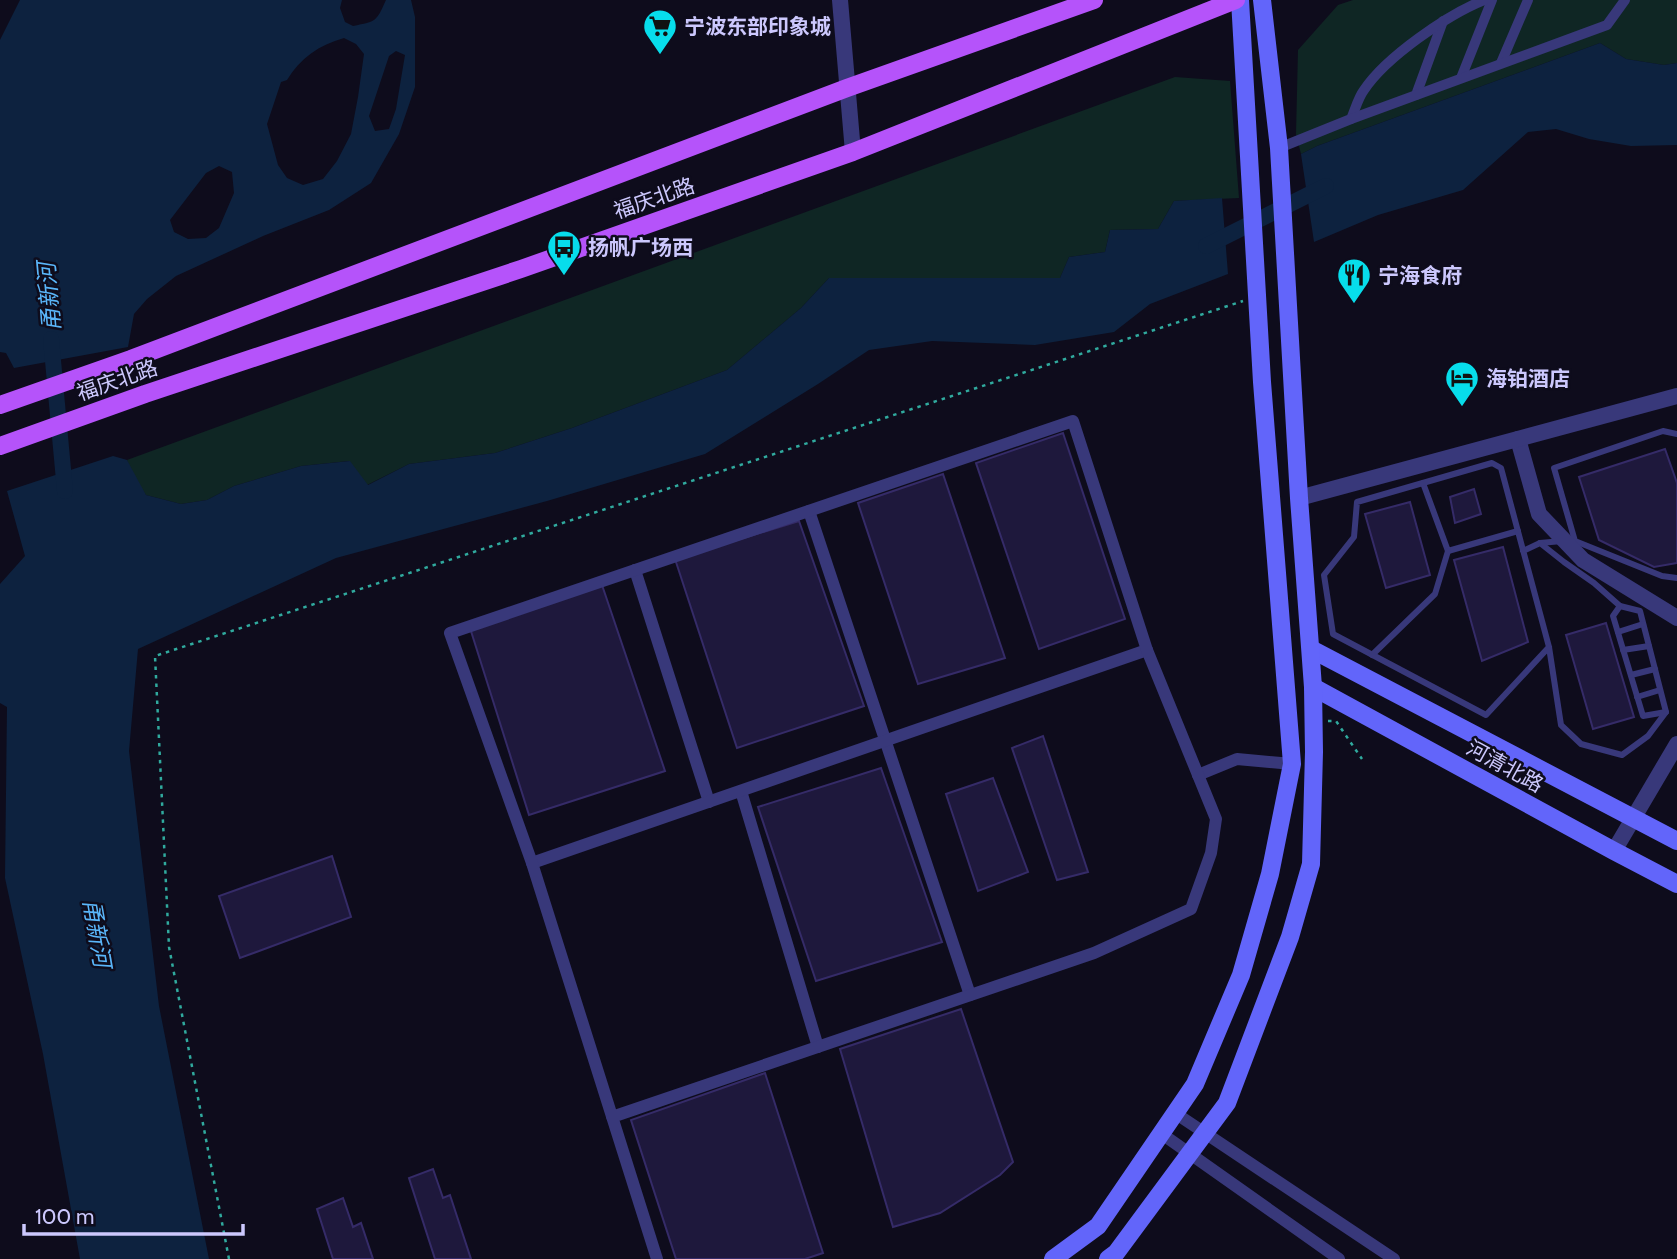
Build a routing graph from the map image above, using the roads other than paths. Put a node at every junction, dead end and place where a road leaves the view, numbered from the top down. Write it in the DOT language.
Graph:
graph roads {
  1 [pos="840,0"];
  2 [pos="1094,0"];
  3 [pos="1238,0"];
  4 [pos="1262,0"];
  5 [pos="1484,0"];
  6 [pos="1492,0"];
  7 [pos="1528,0"];
  8 [pos="1625,0"];
  9 [pos="1443,21"];
  10 [pos="1502,64"];
  11 [pos="1461,78"];
  12 [pos="847,88"];
  13 [pos="1416,95"];
  14 [pos="1351,119"];
  15 [pos="1279,148"];
  16 [pos="853,152"];
  17 [pos="1677,396"];
  18 [pos="0,405"];
  19 [pos="1677,434"];
  20 [pos="1518,439"];
  21 [pos="0,446"];
  22 [pos="1423,483"];
  23 [pos="1299,498"];
  24 [pos="809,511"];
  25 [pos="1518,531"];
  26 [pos="1570,541"];
  27 [pos="1540,543"];
  28 [pos="1448,551"];
  29 [pos="1523,551"];
  30 [pos="635,570"];
  31 [pos="1677,578"];
  32 [pos="1620,606"];
  33 [pos="1677,618"];
  34 [pos="1643,624"];
  35 [pos="1618,632"];
  36 [pos="1649,646"];
  37 [pos="1549,647"];
  38 [pos="1311,649"];
  39 [pos="1147,650"];
  40 [pos="1623,650"];
  41 [pos="1372,655"];
  42 [pos="1655,669"];
  43 [pos="1631,675"];
  44 [pos="1313,687"];
  45 [pos="1660,690"];
  46 [pos="1637,697"];
  47 [pos="1666,712"];
  48 [pos="886,741"];
  49 [pos="1677,744"];
  50 [pos="1292,764"];
  51 [pos="1198,775"];
  52 [pos="741,791"];
  53 [pos="709,802"];
  54 [pos="1634,818"];
  55 [pos="1677,841"];
  56 [pos="1614,851"];
  57 [pos="532,863"];
  58 [pos="1677,884"];
  59 [pos="971,995"];
  60 [pos="818,1047"];
  61 [pos="1175,1113"];
  62 [pos="612,1117"];
  63 [pos="1204,1133"];
  64 [pos="1162,1134"];
  65 [pos="1189,1153"];
  66 [pos="657,1259"];
  67 [pos="1053,1259"];
  68 [pos="1108,1259"];
  69 [pos="1339,1259"];
  70 [pos="1394,1259"];
  1 -- 12 [label="street"];
  2 -- 12 [label="main road, 福庆北路"];
  3 -- 16 [label="main road, 福庆北路"];
  3 -- 50 [label="main road"];
  4 -- 15 [label="main road"];
  5 -- 9 [label="street"];
  6 -- 11 [label="street"];
  7 -- 10 [label="street"];
  8 -- 10 [label="street"];
  9 -- 13 [label="street"];
  9 -- 14 [label="street"];
  10 -- 11 [label="street"];
  11 -- 13 [label="street"];
  12 -- 16 [label="street"];
  12 -- 18 [label="main road, 福庆北路"];
  13 -- 14 [label="street"];
  14 -- 15 [label="street"];
  15 -- 23 [label="main road"];
  16 -- 21 [label="main road, 福庆北路"];
  17 -- 20 [label="street"];
  19 -- 26 [label="lane"];
  20 -- 23 [label="street"];
  20 -- 26 [label="street"];
  22 -- 25 [label="lane"];
  22 -- 28 [label="lane"];
  22 -- 41 [label="lane"];
  23 -- 38 [label="main road"];
  24 -- 30 [label="street"];
  24 -- 39 [label="street"];
  24 -- 48 [label="street"];
  25 -- 28 [label="lane"];
  25 -- 29 [label="lane"];
  26 -- 27 [label="lane"];
  26 -- 31 [label="lane"];
  26 -- 33 [label="street"];
  27 -- 29 [label="lane"];
  27 -- 32 [label="lane"];
  28 -- 41 [label="lane"];
  29 -- 37 [label="lane"];
  30 -- 53 [label="street"];
  30 -- 57 [label="street"];
  32 -- 34 [label="lane"];
  32 -- 35 [label="lane"];
  34 -- 35 [label="lane"];
  34 -- 36 [label="lane"];
  35 -- 40 [label="lane"];
  36 -- 40 [label="lane"];
  36 -- 42 [label="lane"];
  37 -- 41 [label="lane"];
  37 -- 47 [label="lane"];
  38 -- 44 [label="main road"];
  38 -- 54 [label="main road, 河清北路"];
  39 -- 48 [label="street"];
  39 -- 51 [label="street"];
  40 -- 43 [label="lane"];
  42 -- 43 [label="lane"];
  42 -- 45 [label="lane"];
  43 -- 46 [label="lane"];
  44 -- 56 [label="main road, 河清北路"];
  44 -- 63 [label="main road"];
  45 -- 46 [label="lane"];
  45 -- 47 [label="lane"];
  46 -- 47 [label="lane"];
  48 -- 52 [label="street"];
  48 -- 59 [label="street"];
  49 -- 54 [label="street"];
  50 -- 51 [label="street"];
  50 -- 61 [label="main road"];
  51 -- 59 [label="street"];
  52 -- 53 [label="street"];
  52 -- 60 [label="street"];
  53 -- 57 [label="street"];
  54 -- 55 [label="main road, 河清北路"];
  54 -- 56 [label="street"];
  56 -- 58 [label="main road, 河清北路"];
  57 -- 62 [label="street"];
  59 -- 60 [label="street"];
  60 -- 62 [label="street"];
  61 -- 63 [label="street"];
  61 -- 64 [label="main road"];
  62 -- 66 [label="street"];
  63 -- 65 [label="main road"];
  63 -- 70 [label="street"];
  64 -- 65 [label="street"];
  64 -- 67 [label="main road"];
  65 -- 68 [label="main road"];
  65 -- 69 [label="street"];
}
